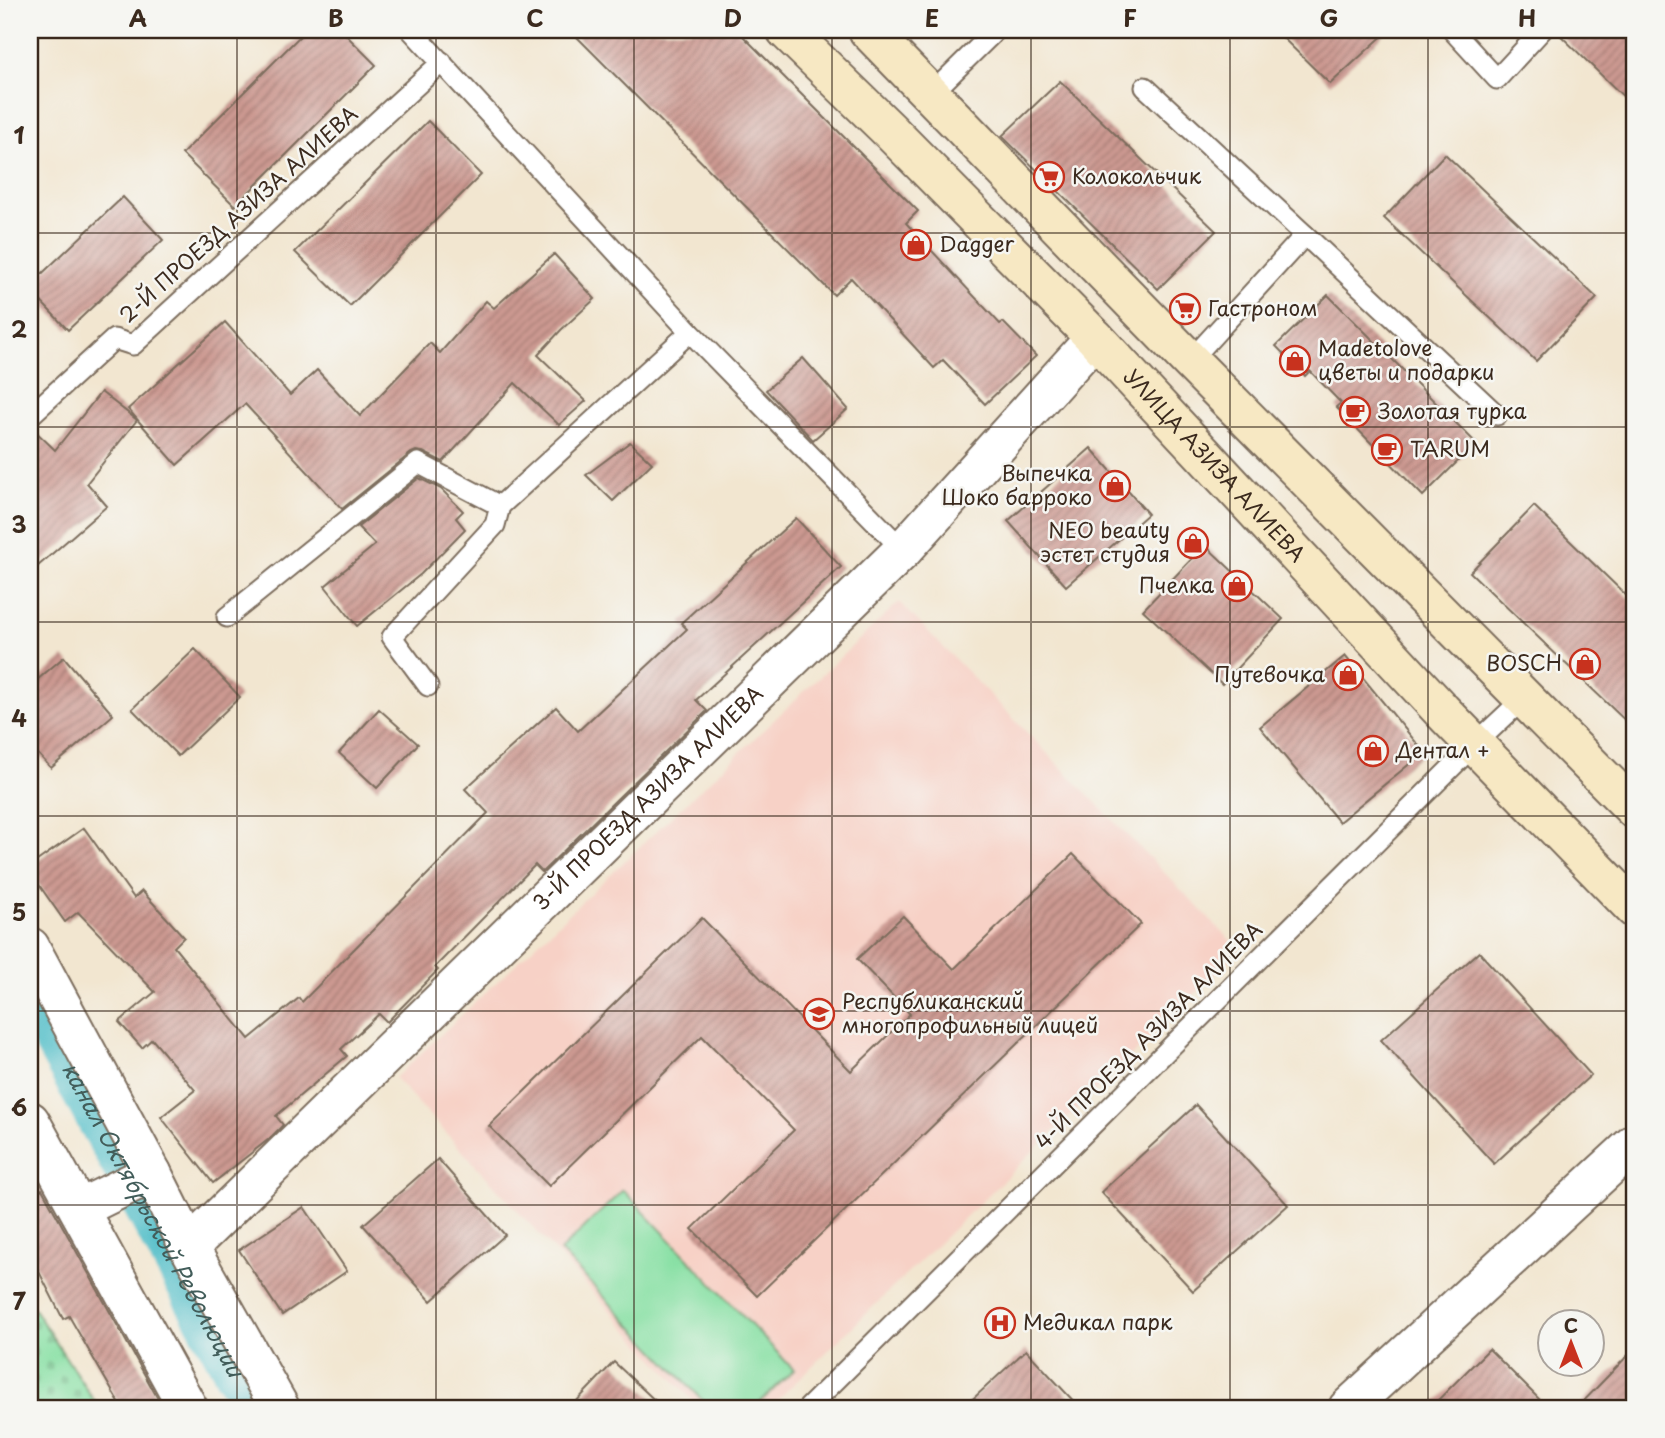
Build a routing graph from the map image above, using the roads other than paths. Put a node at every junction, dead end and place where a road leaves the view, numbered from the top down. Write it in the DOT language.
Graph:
graph roads {
  1 [pos="411,30"];
  2 [pos="786,30"];
  3 [pos="868,30"];
  4 [pos="996,30"];
  5 [pos="1452,30"];
  6 [pos="1542,30"];
  7 [pos="442,62"];
  8 [pos="1145,88"];
  9 [pos="931,94"];
  10 [pos="1305,235"];
  11 [pos="690,332"];
  12 [pos="1096,338"];
  13 [pos="1189,361"];
  14 [pos="31,412"];
  15 [pos="1497,415"];
  16 [pos="500,506"];
  17 [pos="903,550"];
  18 [pos="227,617"];
  19 [pos="428,685"];
  20 [pos="1524,698"];
  21 [pos="1475,744"];
  22 [pos="1635,810"];
  23 [pos="1635,909"];
  24 [pos="30,947"];
  25 [pos="30,1121"];
  26 [pos="1635,1143"];
  27 [pos="152,1173"];
  28 [pos="79,1209"];
  29 [pos="190,1247"];
  30 [pos="188,1408"];
  31 [pos="280,1408"];
  32 [pos="808,1408"];
  33 [pos="1348,1408"];
  1 -- 7 [label="lane"];
  2 -- 12 [label="main road, УЛИЦА АЗИЗА АЛИЕВА"];
  3 -- 9 [label="main road"];
  4 -- 9 [label="lane"];
  5 -- 6 [label="lane"];
  7 -- 11 [label="lane"];
  7 -- 14 [label="lane, 2-Й ПРОЕЗД АЗИЗА АЛИЕВА"];
  8 -- 10 [label="lane"];
  9 -- 13 [label="main road"];
  10 -- 13 [label="lane"];
  10 -- 15 [label="lane"];
  11 -- 16 [label="lane"];
  11 -- 17 [label="lane"];
  12 -- 17 [label="street, 3-Й ПРОЕЗД АЗИЗА АЛИЕВА"];
  12 -- 21 [label="main road, УЛИЦА АЗИЗА АЛИЕВА"];
  13 -- 20 [label="main road"];
  16 -- 18 [label="lane"];
  16 -- 19 [label="lane"];
  17 -- 29 [label="street, 3-Й ПРОЕЗД АЗИЗА АЛИЕВА"];
  20 -- 21 [label="lane, 4-Й ПРОЕЗД АЗИЗА АЛИЕВА"];
  20 -- 22 [label="main road"];
  21 -- 23 [label="main road, УЛИЦА АЗИЗА АЛИЕВА"];
  21 -- 32 [label="lane, 4-Й ПРОЕЗД АЗИЗА АЛИЕВА"];
  24 -- 27 [label="street"];
  25 -- 28 [label="street"];
  26 -- 33 [label="street"];
  27 -- 28 [label="street"];
  27 -- 29 [label="street"];
  28 -- 30 [label="street"];
  29 -- 31 [label="street"];
}
